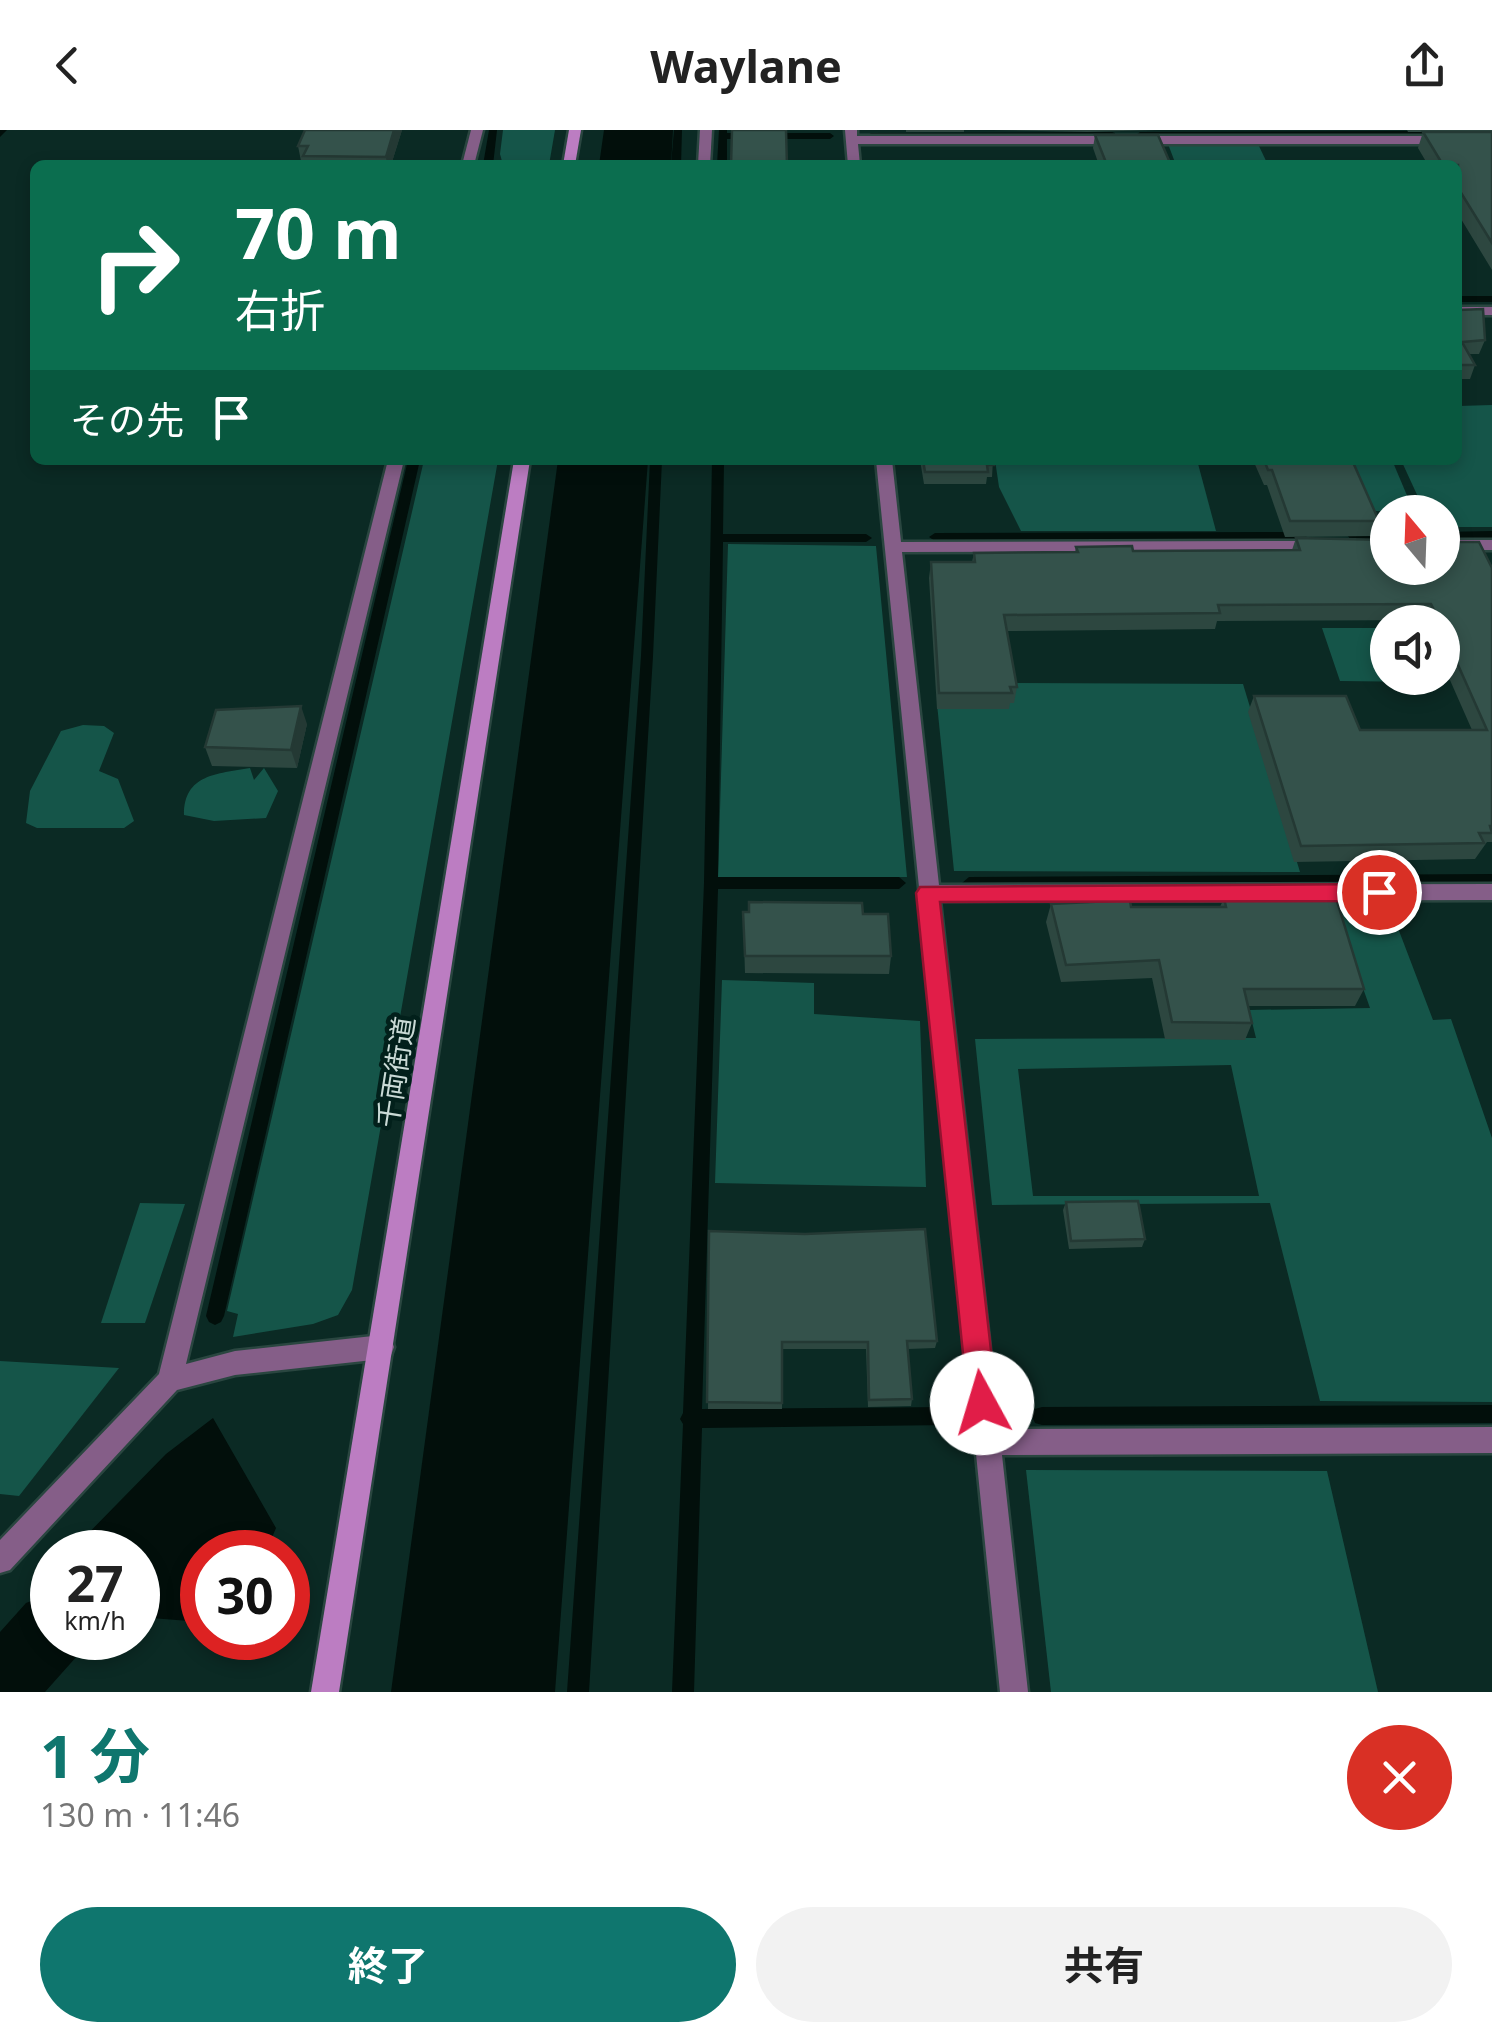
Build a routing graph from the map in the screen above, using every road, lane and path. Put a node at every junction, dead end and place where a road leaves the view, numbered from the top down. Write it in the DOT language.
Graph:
graph roads {
  1 [pos="477,130"];
  2 [pos="575,130"];
  3 [pos="706,130"];
  4 [pos="852,135"];
  5 [pos="1492,140"];
  6 [pos="469,160"];
  7 [pos="570,160"];
  8 [pos="704,160"];
  9 [pos="854,160"];
  10 [pos="1462,311"];
  11 [pos="1492,311"];
  12 [pos="395,465"];
  13 [pos="521,465"];
  14 [pos="885,465"];
  15 [pos="1460,545"];
  16 [pos="1492,545"];
  17 [pos="1328,546"];
  18 [pos="894,547"];
  19 [pos="1492,892"];
  20 [pos="928,893"];
  21 [pos="382,1347"];
  22 [pos="170,1380"];
  23 [pos="1492,1440"];
  24 [pos="987,1442"];
  25 [pos="0,1560"];
  26 [pos="324,1692"];
  27 [pos="1014,1692"];
  1 -- 6 [label="street"];
  2 -- 7 [label="street"];
  3 -- 8 [label="street"];
  4 -- 5 [label="street"];
  4 -- 9 [label="street"];
  10 -- 11 [label="street"];
  12 -- 22 [label="street"];
  13 -- 21 [label="street, 千両街道"];
  14 -- 18 [label="street"];
  15 -- 16 [label="street"];
  17 -- 18 [label="street"];
  18 -- 20 [label="street"];
  19 -- 20 [label="street"];
  20 -- 24 [label="street"];
  21 -- 22 [label="street"];
  21 -- 26 [label="street, 千両街道"];
  22 -- 25 [label="street"];
  23 -- 24 [label="street"];
  24 -- 27 [label="street"];
}
